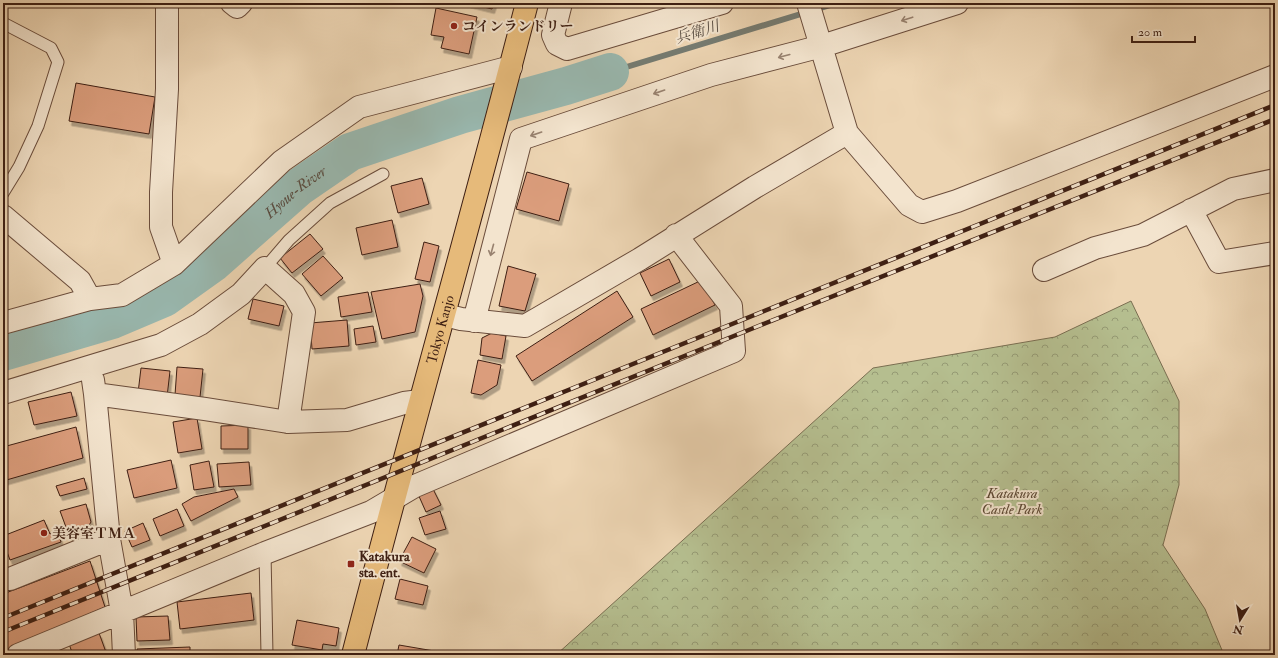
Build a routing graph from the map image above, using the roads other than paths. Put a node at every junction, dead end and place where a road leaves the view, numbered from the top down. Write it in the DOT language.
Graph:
graph roads {
  1 [pos="167,3"];
  2 [pos="232,3"];
  3 [pos="241,3"];
  4 [pos="527,3"];
  5 [pos="561,3"];
  6 [pos="722,3"];
  7 [pos="808,3"];
  8 [pos="957,3"];
  9 [pos="3,23"];
  10 [pos="822,46"];
  11 [pos="508,76"];
  12 [pos="1275,76"];
  13 [pos="847,133"];
  14 [pos="383,174"];
  15 [pos="1275,180"];
  16 [pos="3,194"];
  17 [pos="1191,210"];
  18 [pos="3,216"];
  19 [pos="676,235"];
  20 [pos="1275,253"];
  21 [pos="174,264"];
  22 [pos="264,268"];
  23 [pos="1044,270"];
  24 [pos="90,299"];
  25 [pos="445,315"];
  26 [pos="474,321"];
  27 [pos="3,322"];
  28 [pos="90,368"];
  29 [pos="3,393"];
  30 [pos="95,394"];
  31 [pos="420,401"];
  32 [pos="288,422"];
  33 [pos="394,497"];
  34 [pos="109,539"];
  35 [pos="265,553"];
  36 [pos="3,579"];
  37 [pos="122,612"];
  38 [pos="18,655"];
  39 [pos="124,655"];
  40 [pos="267,655"];
  41 [pos="353,655"];
  1 -- 21 [label="street"];
  2 -- 3 [label="street"];
  4 -- 11 [label="highway, Tokyo Kanjo"];
  5 -- 6 [label="street"];
  7 -- 10 [label="street"];
  8 -- 10 [label="street, one-way"];
  9 -- 16 [label="lane"];
  10 -- 13 [label="street"];
  10 -- 26 [label="street, one-way"];
  11 -- 21 [label="street"];
  11 -- 25 [label="highway, Tokyo Kanjo"];
  12 -- 13 [label="street"];
  13 -- 19 [label="street"];
  14 -- 22 [label="lane"];
  15 -- 17 [label="street"];
  17 -- 20 [label="street"];
  17 -- 23 [label="street"];
  18 -- 24 [label="street"];
  19 -- 26 [label="street"];
  19 -- 33 [label="street"];
  21 -- 24 [label="street"];
  22 -- 28 [label="street"];
  22 -- 32 [label="street"];
  24 -- 27 [label="street"];
  25 -- 26 [label="street"];
  25 -- 31 [label="highway, Tokyo Kanjo"];
  28 -- 29 [label="street"];
  28 -- 30 [label="street"];
  30 -- 32 [label="street"];
  30 -- 34 [label="street"];
  31 -- 32 [label="street"];
  31 -- 33 [label="highway, Tokyo Kanjo"];
  33 -- 35 [label="street"];
  33 -- 41 [label="highway, Tokyo Kanjo"];
  34 -- 36 [label="street"];
  34 -- 37 [label="street"];
  35 -- 37 [label="street"];
  35 -- 40 [label="lane"];
  37 -- 38 [label="street"];
  37 -- 39 [label="street"];
}
